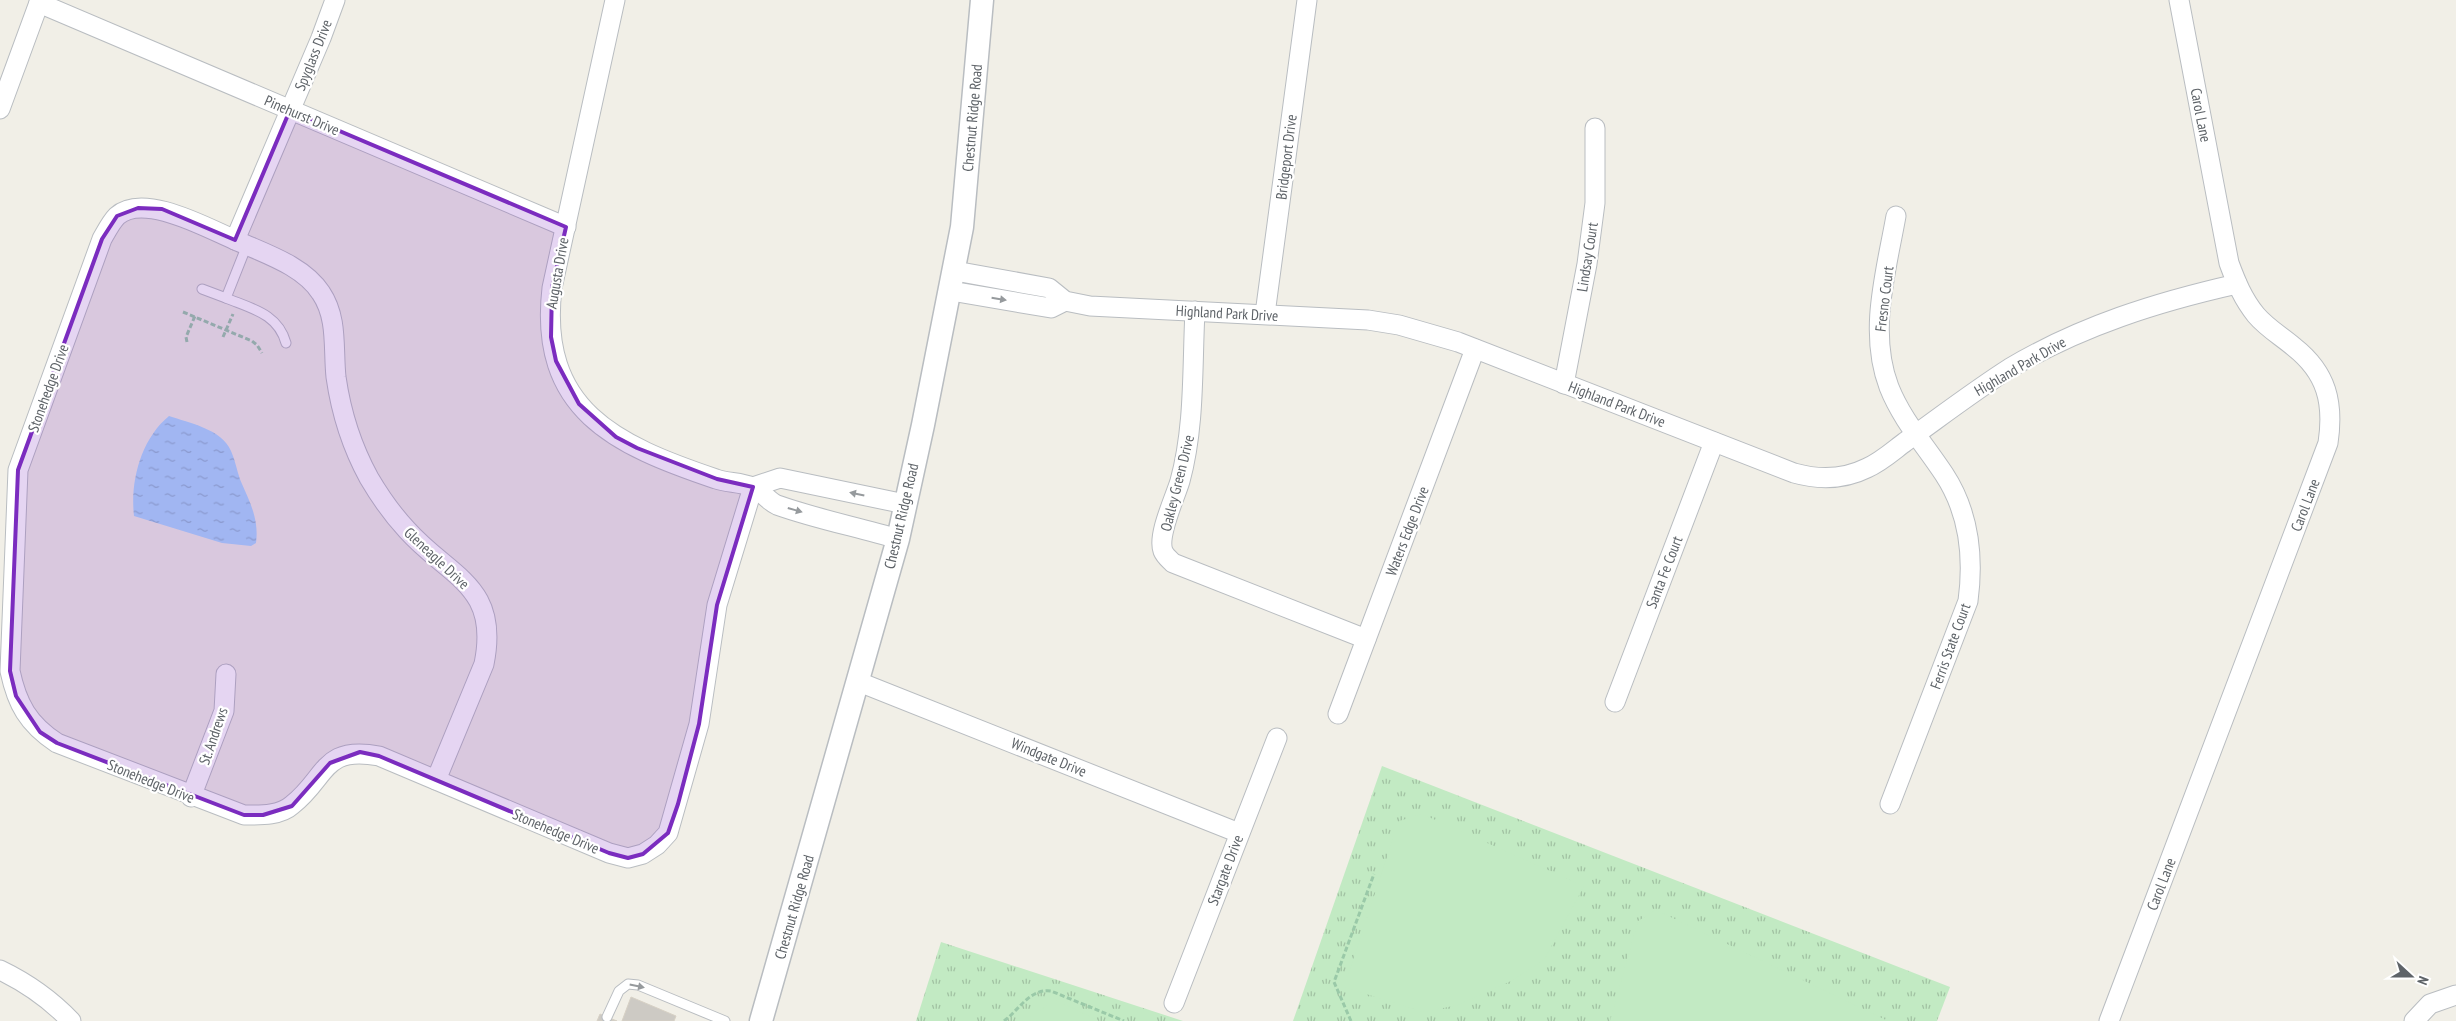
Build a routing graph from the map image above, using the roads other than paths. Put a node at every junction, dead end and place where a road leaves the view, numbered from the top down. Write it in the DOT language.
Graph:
graph roads {
  1 [pos="335,0"];
  2 [pos="615,0"];
  3 [pos="982,0"];
  4 [pos="1306,0"];
  5 [pos="2180,0"];
  6 [pos="39,2"];
  7 [pos="0,109"];
  8 [pos="290,110"];
  9 [pos="1595,128"];
  10 [pos="1896,216"];
  11 [pos="566,227"];
  12 [pos="241,243"];
  13 [pos="953,281"];
  14 [pos="2237,284"];
  15 [pos="202,289"];
  16 [pos="226,298"];
  17 [pos="1195,311"];
  18 [pos="1265,314"];
  19 [pos="286,344"];
  20 [pos="1475,349"];
  21 [pos="1564,384"];
  22 [pos="1915,435"];
  23 [pos="1714,442"];
  24 [pos="753,487"];
  25 [pos="904,504"];
  26 [pos="898,539"];
  27 [pos="7,545"];
  28 [pos="1366,639"];
  29 [pos="226,674"];
  30 [pos="858,682"];
  31 [pos="1615,702"];
  32 [pos="1338,714"];
  33 [pos="1277,738"];
  34 [pos="436,780"];
  35 [pos="191,797"];
  36 [pos="1890,804"];
  37 [pos="1239,833"];
  38 [pos="0,970"];
  39 [pos="2456,995"];
  40 [pos="1174,1003"];
  41 [pos="607,1017"];
  42 [pos="71,1021"];
  43 [pos="725,1021"];
  44 [pos="761,1021"];
  45 [pos="2109,1021"];
  46 [pos="2414,1021"];
  1 -- 8 [label="street, Spyglass Drive"];
  2 -- 11 [label="street, Augusta Drive"];
  3 -- 13 [label="street, Chestnut Ridge Road"];
  4 -- 18 [label="street, Bridgeport Drive"];
  5 -- 14 [label="street, Carol Lane"];
  6 -- 7 [label="street"];
  6 -- 8 [label="street, Pinehurst Drive"];
  8 -- 11 [label="street, Pinehurst Drive"];
  8 -- 12 [label="street"];
  9 -- 21 [label="street, Lindsay Court"];
  10 -- 22 [label="street, Fresno Court"];
  11 -- 24 [label="street, Augusta Drive"];
  12 -- 16 [label="lane"];
  12 -- 27 [label="street, Stonehedge Drive"];
  12 -- 34 [label="street, Gleneagle Drive"];
  13 -- 17 [label="street, Highland Park Drive"];
  13 -- 25 [label="street, Chestnut Ridge Road"];
  14 -- 22 [label="street, Highland Park Drive"];
  14 -- 45 [label="street, Carol Lane"];
  15 -- 16 [label="lane"];
  16 -- 19 [label="lane"];
  17 -- 18 [label="street, Highland Park Drive"];
  17 -- 28 [label="street, Oakley Green Drive"];
  18 -- 20 [label="street, Highland Park Drive"];
  20 -- 21 [label="street, Highland Park Drive"];
  20 -- 28 [label="street, Waters Edge Drive"];
  21 -- 23 [label="street, Highland Park Drive"];
  22 -- 23 [label="street, Highland Park Drive"];
  22 -- 36 [label="street, Ferris State Court"];
  23 -- 31 [label="street, Santa Fe Court"];
  25 -- 24 [label="street, one-way"];
  24 -- 26 [label="street, Augusta Drive, one-way"];
  24 -- 34 [label="street, Stonehedge Drive"];
  25 -- 26 [label="street, Chestnut Ridge Road"];
  26 -- 30 [label="street, Chestnut Ridge Road"];
  27 -- 35 [label="street, Stonehedge Drive"];
  28 -- 32 [label="street, Waters Edge Drive"];
  29 -- 35 [label="street, St. Andrews"];
  30 -- 37 [label="street, Windgate Drive"];
  30 -- 44 [label="street, Chestnut Ridge Road"];
  33 -- 37 [label="street, Stargate Drive"];
  34 -- 35 [label="street, Stonehedge Drive"];
  37 -- 40 [label="street, Stargate Drive"];
  38 -- 42 [label="street"];
  39 -- 46 [label="street"];
  41 -- 43 [label="lane, one-way"];
}
